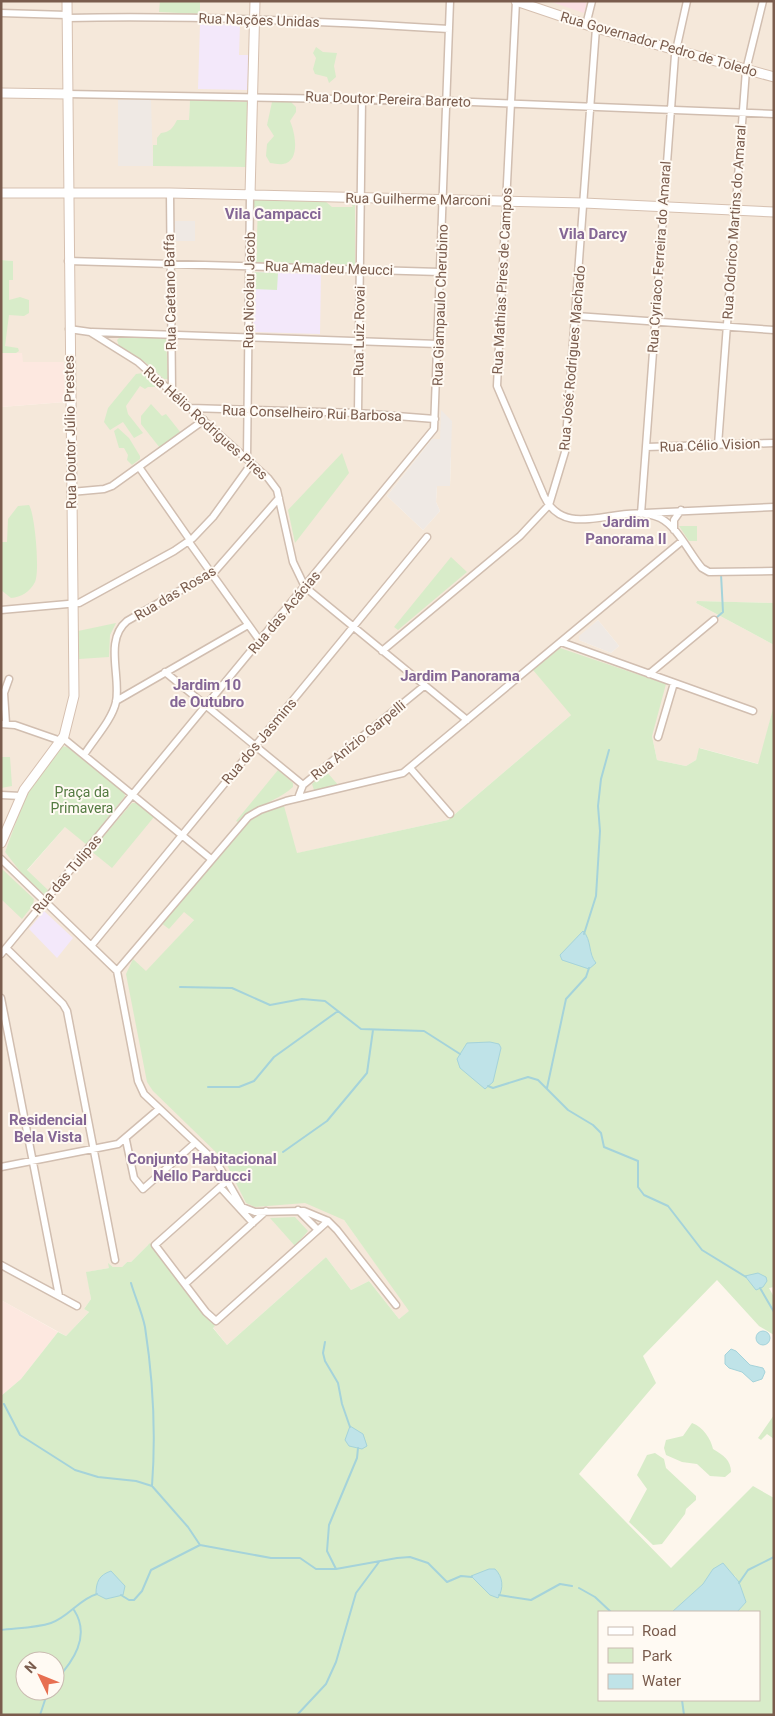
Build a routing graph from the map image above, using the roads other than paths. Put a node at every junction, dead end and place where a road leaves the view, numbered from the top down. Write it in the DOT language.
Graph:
graph roads {
  1 [pos="67,1"];
  2 [pos="255,1"];
  3 [pos="450,1"];
  4 [pos="516,1"];
  5 [pos="592,1"];
  6 [pos="687,1"];
  7 [pos="763,1"];
  8 [pos="1,13"];
  9 [pos="67,16"];
  10 [pos="254,21"];
  11 [pos="586,25"];
  12 [pos="596,28"];
  13 [pos="450,29"];
  14 [pos="675,50"];
  15 [pos="746,70"];
  16 [pos="774,77"];
  17 [pos="1,93"];
  18 [pos="67,94"];
  19 [pos="253,96"];
  20 [pos="362,99"];
  21 [pos="447,101"];
  22 [pos="511,103"];
  23 [pos="591,105"];
  24 [pos="671,108"];
  25 [pos="742,113"];
  26 [pos="774,114"];
  27 [pos="68,192"];
  28 [pos="1,193"];
  29 [pos="170,193"];
  30 [pos="250,195"];
  31 [pos="361,197"];
  32 [pos="444,199"];
  33 [pos="506,201"];
  34 [pos="584,203"];
  35 [pos="663,206"];
  36 [pos="735,210"];
  37 [pos="774,212"];
  38 [pos="68,261"];
  39 [pos="170,263"];
  40 [pos="249,266"];
  41 [pos="360,269"];
  42 [pos="440,272"];
  43 [pos="576,316"];
  44 [pos="654,321"];
  45 [pos="726,326"];
  46 [pos="69,329"];
  47 [pos="774,330"];
  48 [pos="90,332"];
  49 [pos="120,333"];
  50 [pos="171,335"];
  51 [pos="248,338"];
  52 [pos="359,342"];
  53 [pos="438,344"];
  54 [pos="115,347"];
  55 [pos="172,391"];
  56 [pos="190,408"];
  57 [pos="248,410"];
  58 [pos="358,413"];
  59 [pos="435,418"];
  60 [pos="204,420"];
  61 [pos="434,428"];
  62 [pos="774,443"];
  63 [pos="718,445"];
  64 [pos="646,447"];
  65 [pos="250,461"];
  66 [pos="139,467"];
  67 [pos="71,492"];
  68 [pos="279,498"];
  69 [pos="549,505"];
  70 [pos="774,507"];
  71 [pos="681,510"];
  72 [pos="641,514"];
  73 [pos="674,530"];
  74 [pos="427,537"];
  75 [pos="189,541"];
  76 [pos="682,541"];
  77 [pos="774,571"];
  78 [pos="212,573"];
  79 [pos="305,587"];
  80 [pos="72,604"];
  81 [pos="1,610"];
  82 [pos="714,620"];
  83 [pos="248,625"];
  84 [pos="353,627"];
  85 [pos="260,641"];
  86 [pos="561,642"];
  87 [pos="382,651"];
  88 [pos="165,672"];
  89 [pos="649,674"];
  90 [pos="9,680"];
  91 [pos="674,683"];
  92 [pos="424,686"];
  93 [pos="2,693"];
  94 [pos="116,701"];
  95 [pos="206,706"];
  96 [pos="752,710"];
  97 [pos="467,720"];
  98 [pos="3,724"];
  99 [pos="658,737"];
  100 [pos="62,739"];
  101 [pos="256,746"];
  102 [pos="84,755"];
  103 [pos="410,768"];
  104 [pos="303,785"];
  105 [pos="1,795"];
  106 [pos="133,795"];
  107 [pos="21,796"];
  108 [pos="298,798"];
  109 [pos="450,814"];
  110 [pos="5,825"];
  111 [pos="182,835"];
  112 [pos="1,843"];
  113 [pos="1,859"];
  114 [pos="211,859"];
  115 [pos="45,901"];
  116 [pos="91,946"];
  117 [pos="4,951"];
  118 [pos="117,971"];
  119 [pos="1,998"];
  120 [pos="159,1109"];
  121 [pos="124,1142"];
  122 [pos="195,1143"];
  123 [pos="94,1149"];
  124 [pos="33,1161"];
  125 [pos="1,1167"];
  126 [pos="228,1180"];
  127 [pos="220,1187"];
  128 [pos="298,1210"];
  129 [pos="266,1211"];
  130 [pos="328,1221"];
  131 [pos="253,1223"];
  132 [pos="318,1230"];
  133 [pos="115,1260"];
  134 [pos="1,1265"];
  135 [pos="185,1284"];
  136 [pos="59,1296"];
  137 [pos="396,1305"];
  138 [pos="77,1306"];
  1 -- 9 [label="street, Rua Doutor Júlio Prestes"];
  2 -- 10 [label="street, Rua Nicolau Jacob"];
  3 -- 13 [label="street, Rua Giampaulo Cherubino"];
  4 -- 11 [label="street, Rua Governador Pedro de Toledo"];
  4 -- 22 [label="street, Rua Mathias Pires de Campos"];
  5 -- 11 [label="street"];
  6 -- 14 [label="street, Rua Cyriaco Ferreira do Amaral"];
  7 -- 15 [label="street, Rua Odorico Martins do Amaral"];
  8 -- 9 [label="street, Rua Nações Unidas"];
  9 -- 10 [label="street, Rua Nações Unidas"];
  9 -- 18 [label="street, Rua Doutor Júlio Prestes"];
  10 -- 13 [label="street, Rua Nações Unidas"];
  10 -- 19 [label="street, Rua Nicolau Jacob"];
  11 -- 12 [label="street, Rua Governador Pedro de Toledo"];
  12 -- 14 [label="street, Rua Governador Pedro de Toledo"];
  12 -- 23 [label="street, Rua José Rodrigues Machado"];
  13 -- 21 [label="street, Rua Giampaulo Cherubino"];
  14 -- 15 [label="street, Rua Governador Pedro de Toledo"];
  14 -- 24 [label="street, Rua Cyriaco Ferreira do Amaral"];
  15 -- 16 [label="street, Rua Governador Pedro de Toledo"];
  15 -- 25 [label="street, Rua Odorico Martins do Amaral"];
  17 -- 18 [label="street, Rua Doutor Pereira Barreto"];
  18 -- 19 [label="street, Rua Doutor Pereira Barreto"];
  18 -- 27 [label="street, Rua Doutor Júlio Prestes"];
  19 -- 20 [label="street, Rua Doutor Pereira Barreto"];
  19 -- 30 [label="street, Rua Nicolau Jacob"];
  20 -- 21 [label="street, Rua Doutor Pereira Barreto"];
  20 -- 31 [label="street, Rua Luiz Rovai"];
  21 -- 22 [label="street, Rua Doutor Pereira Barreto"];
  21 -- 32 [label="street, Rua Giampaulo Cherubino"];
  22 -- 23 [label="street, Rua Doutor Pereira Barreto"];
  22 -- 33 [label="street, Rua Mathias Pires de Campos"];
  23 -- 24 [label="street, Rua Doutor Pereira Barreto"];
  23 -- 34 [label="street, Rua José Rodrigues Machado"];
  24 -- 25 [label="street, Rua Doutor Pereira Barreto"];
  24 -- 35 [label="street, Rua Cyriaco Ferreira do Amaral"];
  25 -- 26 [label="street, Rua Doutor Pereira Barreto"];
  25 -- 36 [label="street, Rua Odorico Martins do Amaral"];
  27 -- 28 [label="street, Rua Guilherme Marconi"];
  27 -- 29 [label="street, Rua Guilherme Marconi"];
  27 -- 38 [label="street, Rua Doutor Júlio Prestes"];
  29 -- 30 [label="street, Rua Guilherme Marconi"];
  29 -- 39 [label="street, Rua Caetano Baffa"];
  30 -- 31 [label="street, Rua Guilherme Marconi"];
  30 -- 40 [label="street, Rua Nicolau Jacob"];
  31 -- 32 [label="street, Rua Guilherme Marconi"];
  31 -- 41 [label="street, Rua Luiz Rovai"];
  32 -- 33 [label="street, Rua Guilherme Marconi"];
  32 -- 42 [label="street, Rua Giampaulo Cherubino"];
  33 -- 34 [label="street, Rua Guilherme Marconi"];
  33 -- 69 [label="street, Rua Mathias Pires de Campos"];
  34 -- 35 [label="street, Rua Guilherme Marconi"];
  34 -- 43 [label="street, Rua José Rodrigues Machado"];
  35 -- 36 [label="street, Rua Guilherme Marconi"];
  35 -- 44 [label="street, Rua Cyriaco Ferreira do Amaral"];
  36 -- 37 [label="street, Rua Guilherme Marconi"];
  36 -- 45 [label="street, Rua Odorico Martins do Amaral"];
  38 -- 39 [label="street, Rua Amadeu Meucci"];
  38 -- 46 [label="street, Rua Doutor Júlio Prestes"];
  39 -- 40 [label="street, Rua Amadeu Meucci"];
  39 -- 50 [label="street, Rua Caetano Baffa"];
  40 -- 41 [label="street, Rua Amadeu Meucci"];
  40 -- 51 [label="street, Rua Nicolau Jacob"];
  41 -- 42 [label="street, Rua Amadeu Meucci"];
  41 -- 52 [label="street, Rua Luiz Rovai"];
  42 -- 53 [label="street, Rua Giampaulo Cherubino"];
  43 -- 44 [label="street"];
  43 -- 69 [label="street, Rua José Rodrigues Machado"];
  44 -- 45 [label="street"];
  44 -- 64 [label="street, Rua Cyriaco Ferreira do Amaral"];
  45 -- 47 [label="street"];
  45 -- 63 [label="street, Rua Odorico Martins do Amaral"];
  46 -- 48 [label="street, Rua Hélio Rodrigues Pires"];
  46 -- 67 [label="street, Rua Doutor Júlio Prestes"];
  48 -- 49 [label="street"];
  48 -- 54 [label="street, Rua Hélio Rodrigues Pires"];
  49 -- 50 [label="street"];
  49 -- 54 [label="street"];
  50 -- 51 [label="street"];
  50 -- 55 [label="street, Rua Caetano Baffa"];
  51 -- 52 [label="street"];
  51 -- 57 [label="street, Rua Nicolau Jacob"];
  52 -- 53 [label="street"];
  52 -- 58 [label="street, Rua Luiz Rovai"];
  53 -- 59 [label="street, Rua Giampaulo Cherubino"];
  54 -- 55 [label="street, Rua Hélio Rodrigues Pires"];
  55 -- 56 [label="street, Rua Hélio Rodrigues Pires"];
  56 -- 57 [label="street, Rua Conselheiro Rui Barbosa"];
  56 -- 60 [label="street, Rua Hélio Rodrigues Pires"];
  57 -- 58 [label="street, Rua Conselheiro Rui Barbosa"];
  57 -- 65 [label="street, Rua Nicolau Jacob"];
  58 -- 59 [label="street, Rua Conselheiro Rui Barbosa"];
  59 -- 61 [label="street, Rua Giampaulo Cherubino"];
  60 -- 65 [label="street, Rua Hélio Rodrigues Pires"];
  60 -- 66 [label="street, Rua Conselheiro Rui Barbosa"];
  61 -- 79 [label="street, Rua das Acácias"];
  62 -- 63 [label="street, Rua Célio Vision"];
  63 -- 64 [label="street, Rua Célio Vision"];
  64 -- 72 [label="street, Rua Cyriaco Ferreira do Amaral"];
  65 -- 68 [label="street, Rua Hélio Rodrigues Pires"];
  65 -- 75 [label="street"];
  66 -- 67 [label="street, Rua Conselheiro Rui Barbosa"];
  66 -- 75 [label="street"];
  67 -- 80 [label="street, Rua Doutor Júlio Prestes"];
  68 -- 78 [label="street, Rua das Rosas"];
  68 -- 79 [label="street, Rua Hélio Rodrigues Pires"];
  69 -- 72 [label="street"];
  69 -- 87 [label="street"];
  70 -- 71 [label="street"];
  71 -- 72 [label="street"];
  71 -- 73 [label="street"];
  72 -- 73 [label="street"];
  73 -- 76 [label="street"];
  74 -- 84 [label="street, Rua dos Jasmins"];
  75 -- 78 [label="street"];
  75 -- 80 [label="street"];
  76 -- 77 [label="street"];
  76 -- 86 [label="street"];
  78 -- 83 [label="street"];
  78 -- 94 [label="street, Rua das Rosas"];
  79 -- 84 [label="street, Rua Hélio Rodrigues Pires"];
  79 -- 85 [label="street, Rua das Acácias"];
  80 -- 81 [label="street"];
  80 -- 100 [label="street, Rua Doutor Júlio Prestes"];
  82 -- 89 [label="street"];
  83 -- 85 [label="street"];
  83 -- 88 [label="street"];
  84 -- 87 [label="street, Rua Hélio Rodrigues Pires"];
  84 -- 101 [label="street, Rua dos Jasmins"];
  85 -- 95 [label="street, Rua das Acácias"];
  86 -- 89 [label="street"];
  86 -- 97 [label="street"];
  87 -- 92 [label="street, Rua Hélio Rodrigues Pires"];
  88 -- 94 [label="street"];
  88 -- 95 [label="street"];
  89 -- 91 [label="street"];
  90 -- 93 [label="street"];
  91 -- 96 [label="street"];
  91 -- 99 [label="street"];
  92 -- 97 [label="street, Rua Hélio Rodrigues Pires"];
  92 -- 104 [label="street, Rua Anízio Garpelli"];
  93 -- 98 [label="street"];
  94 -- 102 [label="street, Rua das Rosas"];
  95 -- 101 [label="street"];
  95 -- 106 [label="street, Rua das Acácias"];
  97 -- 103 [label="street"];
  98 -- 100 [label="street"];
  100 -- 102 [label="street"];
  100 -- 107 [label="street, Rua Doutor Júlio Prestes"];
  101 -- 104 [label="street"];
  101 -- 111 [label="street, Rua dos Jasmins"];
  102 -- 106 [label="street"];
  103 -- 108 [label="street"];
  103 -- 109 [label="street"];
  104 -- 108 [label="street, Rua Anízio Garpelli"];
  105 -- 107 [label="street"];
  106 -- 111 [label="street"];
  106 -- 115 [label="street, Rua das Tulipas"];
  107 -- 110 [label="street, Rua Doutor Júlio Prestes"];
  108 -- 114 [label="street"];
  110 -- 112 [label="street, Rua Doutor Júlio Prestes"];
  111 -- 114 [label="street"];
  111 -- 116 [label="street, Rua dos Jasmins"];
  113 -- 115 [label="street"];
  114 -- 118 [label="street"];
  115 -- 116 [label="street"];
  115 -- 117 [label="street, Rua das Tulipas"];
  116 -- 118 [label="street"];
  117 -- 123 [label="street"];
  118 -- 120 [label="street"];
  119 -- 124 [label="street"];
  120 -- 121 [label="street"];
  120 -- 122 [label="street"];
  121 -- 122 [label="street"];
  121 -- 123 [label="street"];
  122 -- 126 [label="street"];
  123 -- 124 [label="street"];
  123 -- 133 [label="street"];
  124 -- 125 [label="street"];
  124 -- 136 [label="street"];
  126 -- 127 [label="street"];
  126 -- 129 [label="street"];
  127 -- 131 [label="street"];
  127 -- 135 [label="street"];
  128 -- 129 [label="street"];
  128 -- 130 [label="street"];
  128 -- 132 [label="street"];
  129 -- 131 [label="street"];
  130 -- 132 [label="street"];
  130 -- 137 [label="street"];
  131 -- 135 [label="street"];
  132 -- 135 [label="street"];
  134 -- 136 [label="street"];
  136 -- 138 [label="street"];
}
